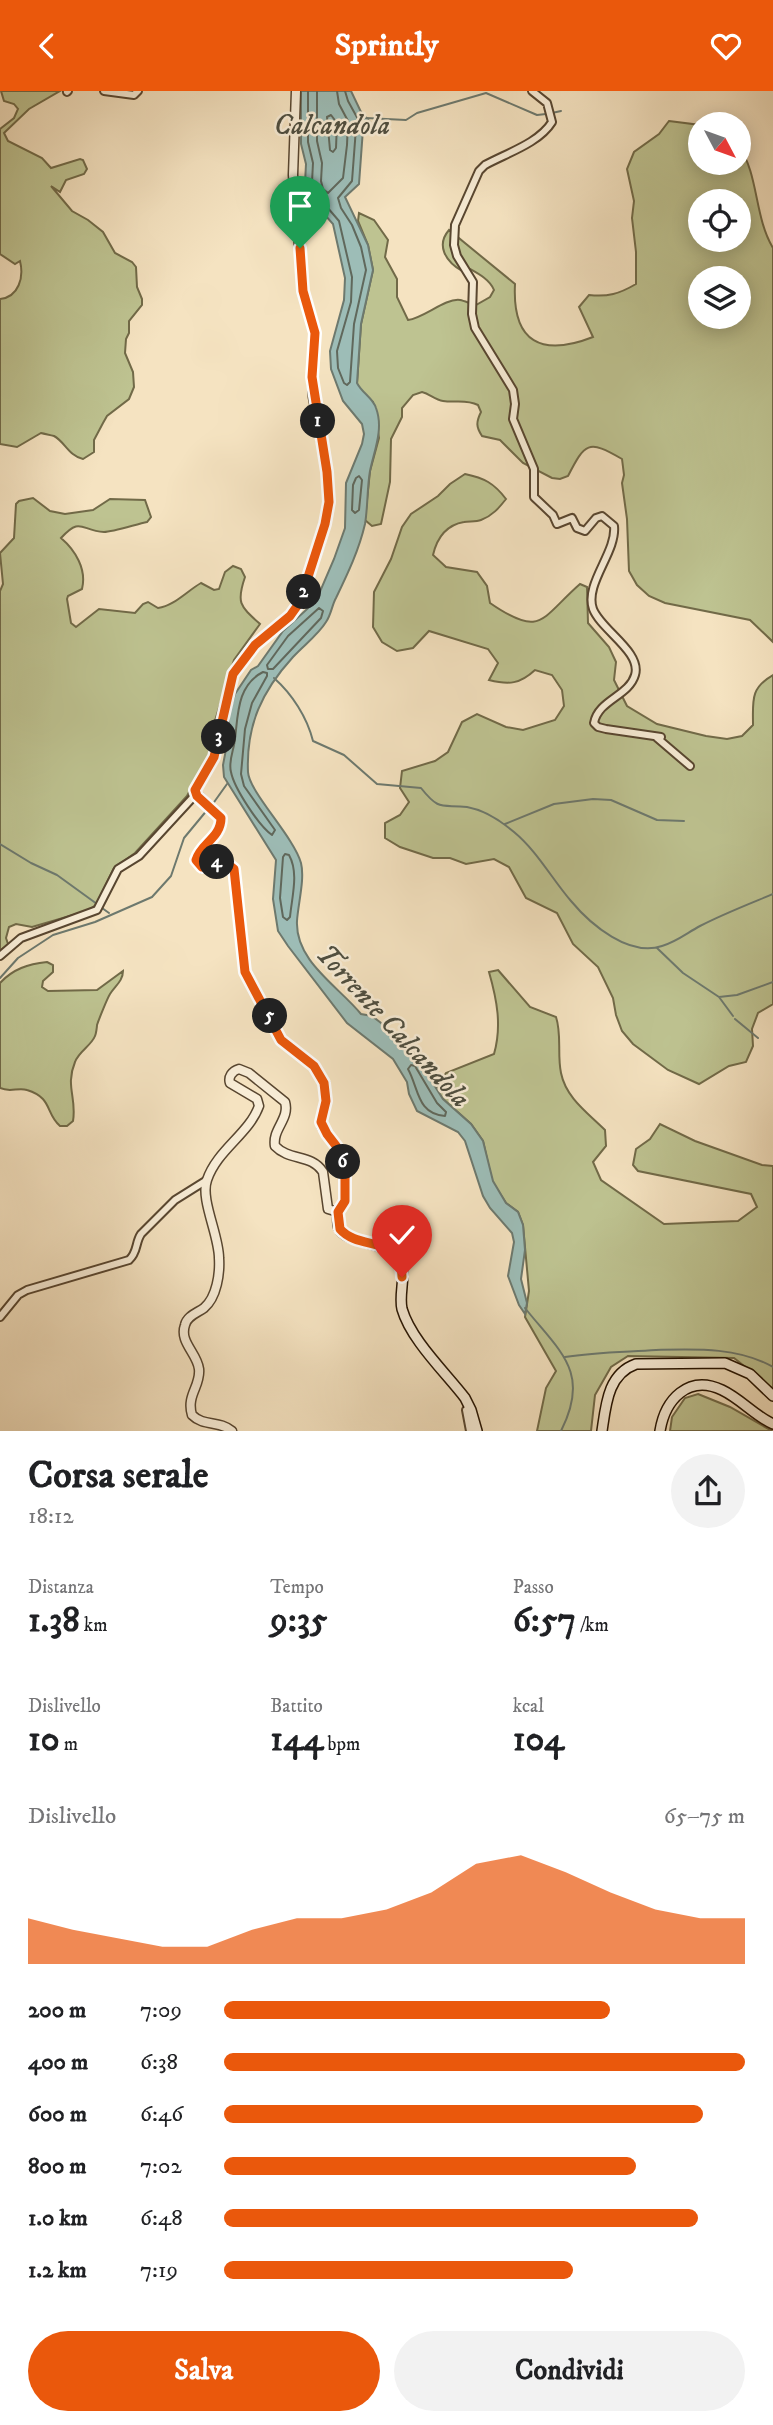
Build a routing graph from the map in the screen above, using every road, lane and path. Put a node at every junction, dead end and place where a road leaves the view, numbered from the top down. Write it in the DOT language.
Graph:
graph roads {
  1 [pos="104,91"];
  2 [pos="138,91"];
  3 [pos="296,91"];
  4 [pos="532,91"];
  5 [pos="690,766"];
  6 [pos="197,795"];
  7 [pos="0,956"];
  8 [pos="207,1180"];
  9 [pos="338,1212"];
  10 [pos="0,1317"];
  11 [pos="456,1386"];
  12 [pos="773,1396"];
  13 [pos="773,1424"];
  14 [pos="232,1431"];
  15 [pos="470,1431"];
  16 [pos="477,1431"];
  17 [pos="602,1431"];
  18 [pos="660,1431"];
  1 -- 2 [label="street"];
  3 -- 6 [label="street"];
  4 -- 5 [label="street"];
  6 -- 7 [label="street"];
  6 -- 9 [label="street"];
  8 -- 9 [label="street"];
  8 -- 10 [label="street"];
  8 -- 14 [label="street"];
  9 -- 11 [label="main road"];
  11 -- 15 [label="street"];
  11 -- 16 [label="main road"];
  12 -- 17 [label="main road"];
  13 -- 18 [label="main road"];
}
